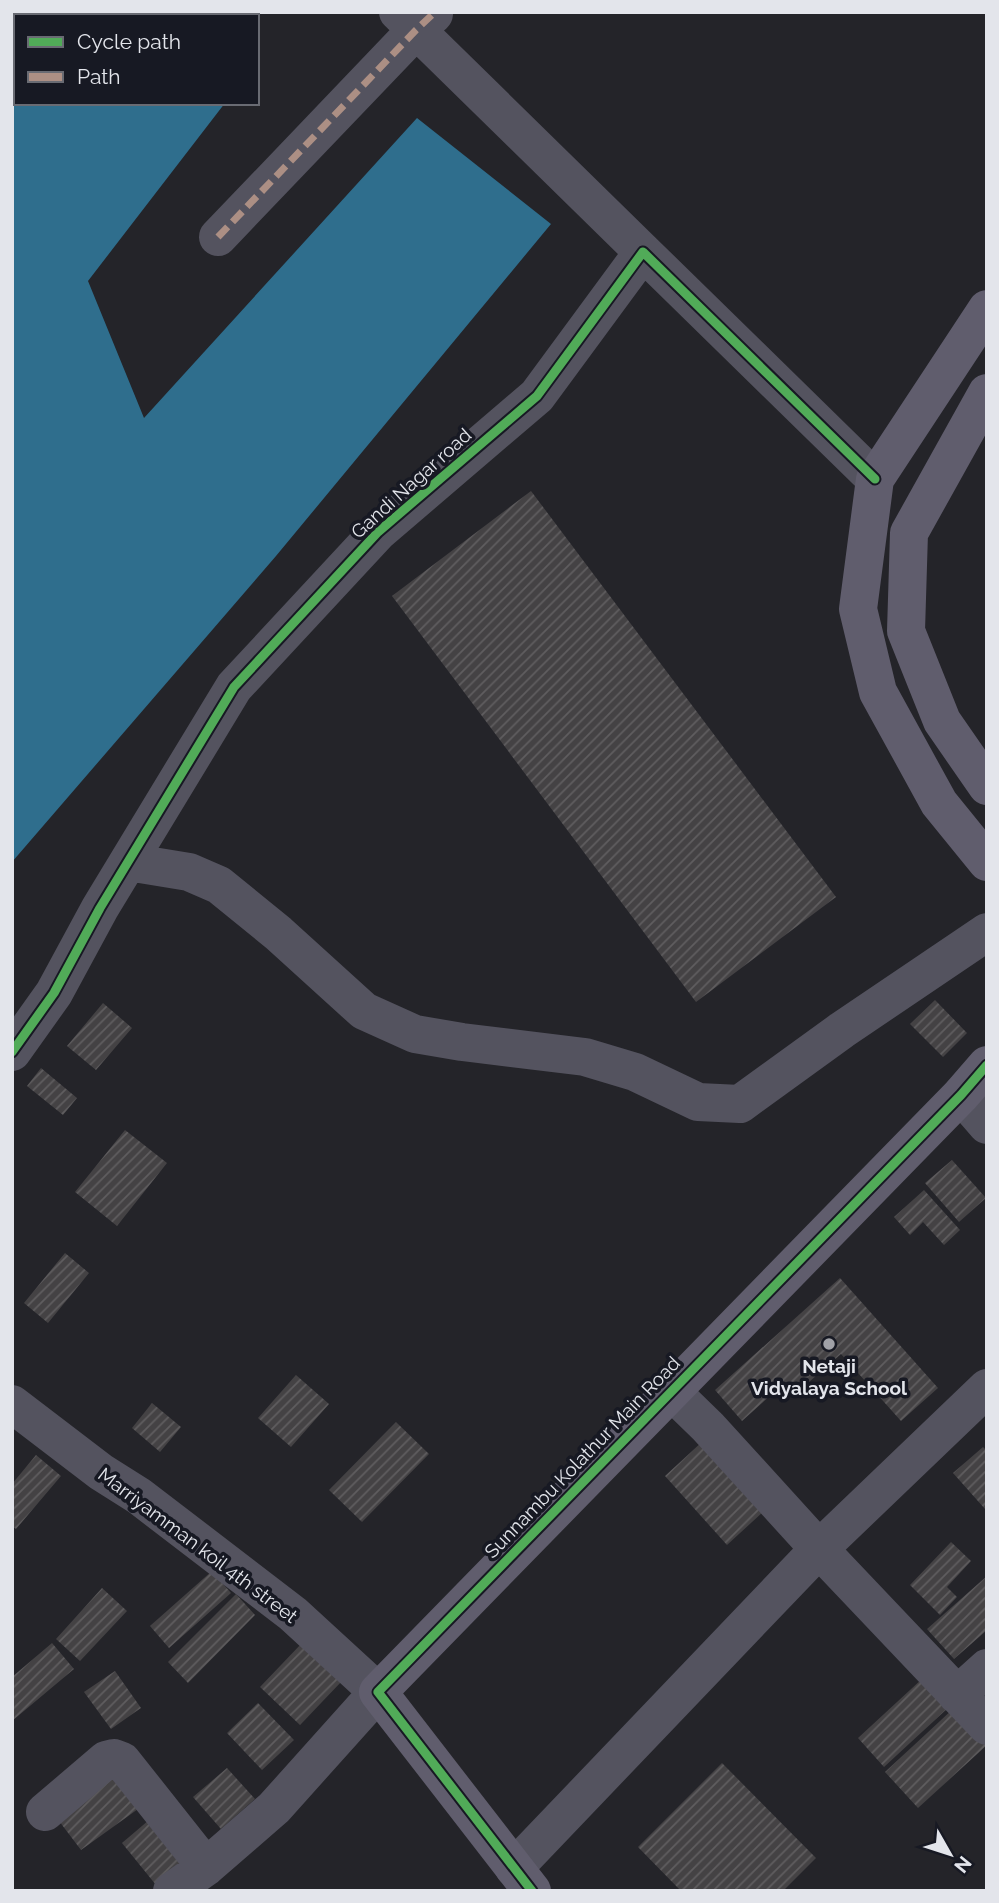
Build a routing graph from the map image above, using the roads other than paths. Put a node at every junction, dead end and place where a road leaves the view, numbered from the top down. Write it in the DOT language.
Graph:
graph roads {
  1 [pos="416,18"];
  2 [pos="218,237"];
  3 [pos="643,252"];
  4 [pos="987,309"];
  5 [pos="987,393"];
  6 [pos="875,479"];
  7 [pos="987,786"];
  8 [pos="128,862"];
  9 [pos="987,862"];
  10 [pos="987,932"];
  11 [pos="12,1052"];
  12 [pos="987,1065"];
  13 [pos="961,1095"];
  14 [pos="987,1125"];
  15 [pos="987,1388"];
  16 [pos="671,1391"];
  17 [pos="12,1404"];
  18 [pos="819,1549"];
  19 [pos="987,1668"];
  20 [pos="378,1692"];
  21 [pos="957,1695"];
  22 [pos="987,1726"];
  23 [pos="45,1812"];
  24 [pos="206,1867"];
  25 [pos="523,1879"];
  26 [pos="172,1891"];
  1 -- 2 [label="street"];
  1 -- 3 [label="street"];
  3 -- 6 [label="street"];
  3 -- 8 [label="street, Gandi Nagar road"];
  4 -- 6 [label="street"];
  5 -- 7 [label="street"];
  6 -- 9 [label="street"];
  8 -- 10 [label="street"];
  8 -- 11 [label="street, Gandi Nagar road"];
  12 -- 13 [label="street, Sunnambu Kolathur Main Road"];
  13 -- 14 [label="street"];
  13 -- 16 [label="street, Sunnambu Kolathur Main Road"];
  15 -- 18 [label="street"];
  16 -- 18 [label="street"];
  16 -- 20 [label="street, Sunnambu Kolathur Main Road"];
  17 -- 20 [label="street, Marriyamman koil 4th street"];
  18 -- 21 [label="street"];
  18 -- 25 [label="street"];
  19 -- 21 [label="street"];
  20 -- 24 [label="street"];
  20 -- 25 [label="street"];
  21 -- 22 [label="street"];
  23 -- 24 [label="street"];
  24 -- 26 [label="street"];
}
